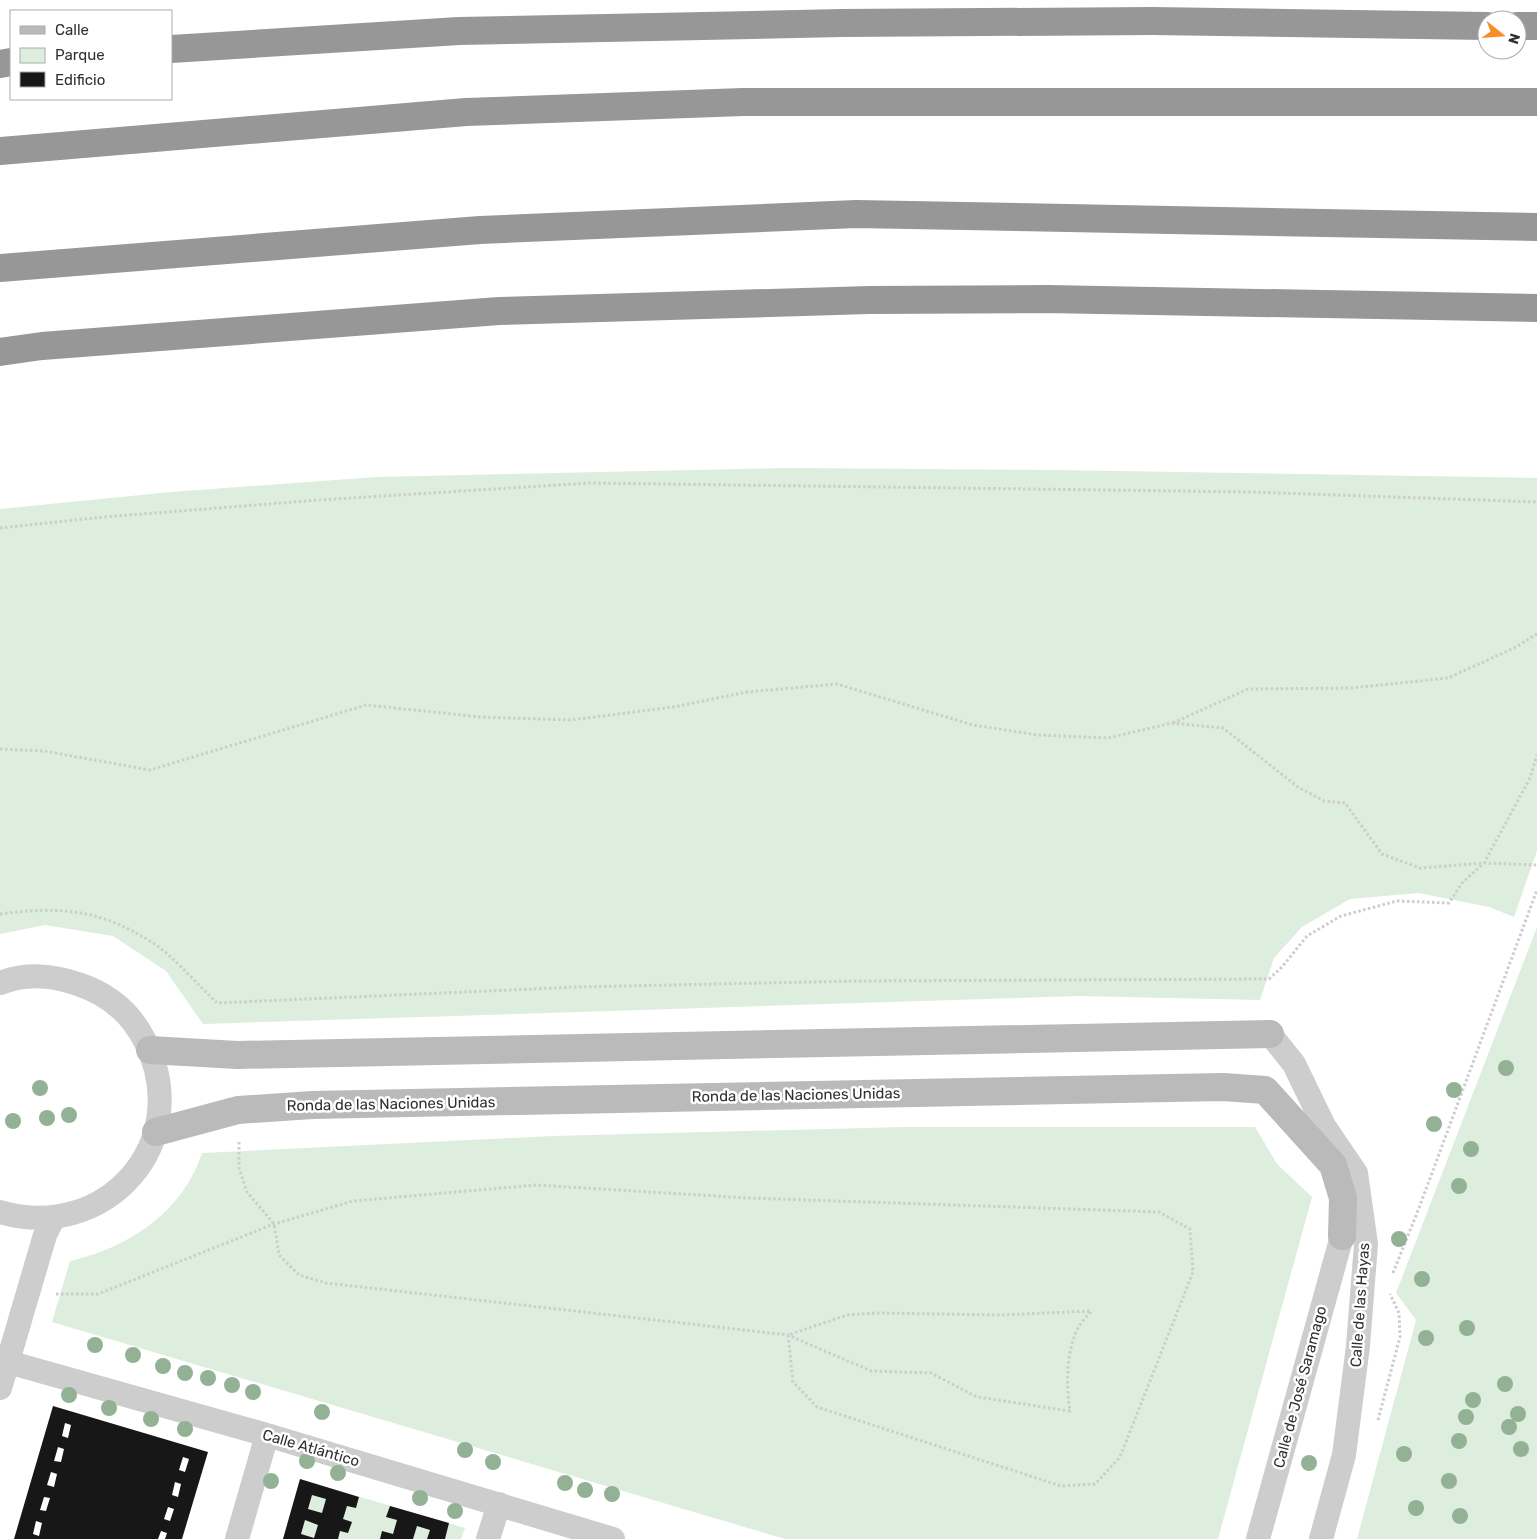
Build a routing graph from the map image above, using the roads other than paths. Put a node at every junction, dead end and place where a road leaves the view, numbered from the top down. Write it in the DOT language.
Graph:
graph roads {
  1 [pos="1477,26"];
  2 [pos="172,49"];
  3 [pos="1537,102"];
  4 [pos="0,151"];
  5 [pos="1537,227"];
  6 [pos="0,268"];
  7 [pos="1535,308"];
  8 [pos="0,352"];
  9 [pos="0,983"];
  10 [pos="1270,1034"];
  11 [pos="150,1050"];
  12 [pos="156,1132"];
  13 [pos="0,1212"];
  14 [pos="53,1219"];
  15 [pos="1342,1236"];
  16 [pos="8,1362"];
  17 [pos="0,1388"];
  18 [pos="268,1435"];
  19 [pos="499,1504"];
  20 [pos="237,1539"];
  21 [pos="488,1539"];
  22 [pos="614,1539"];
  23 [pos="1258,1539"];
  24 [pos="1321,1539"];
  1 -- 2 [label="highway"];
  3 -- 4 [label="highway"];
  5 -- 6 [label="highway"];
  7 -- 8 [label="highway"];
  9 -- 11 [label="street"];
  10 -- 11 [label="street"];
  10 -- 24 [label="street, Calle de las Hayas"];
  11 -- 12 [label="street"];
  12 -- 14 [label="street"];
  12 -- 15 [label="street, Ronda de las Naciones Unidas"];
  13 -- 14 [label="street"];
  14 -- 16 [label="street"];
  15 -- 23 [label="street, Calle de José Saramago"];
  16 -- 17 [label="street"];
  16 -- 18 [label="street, Calle Atlántico"];
  18 -- 19 [label="street, Calle Atlántico"];
  18 -- 20 [label="street"];
  19 -- 21 [label="street"];
  19 -- 22 [label="street, Calle Atlántico"];
}
